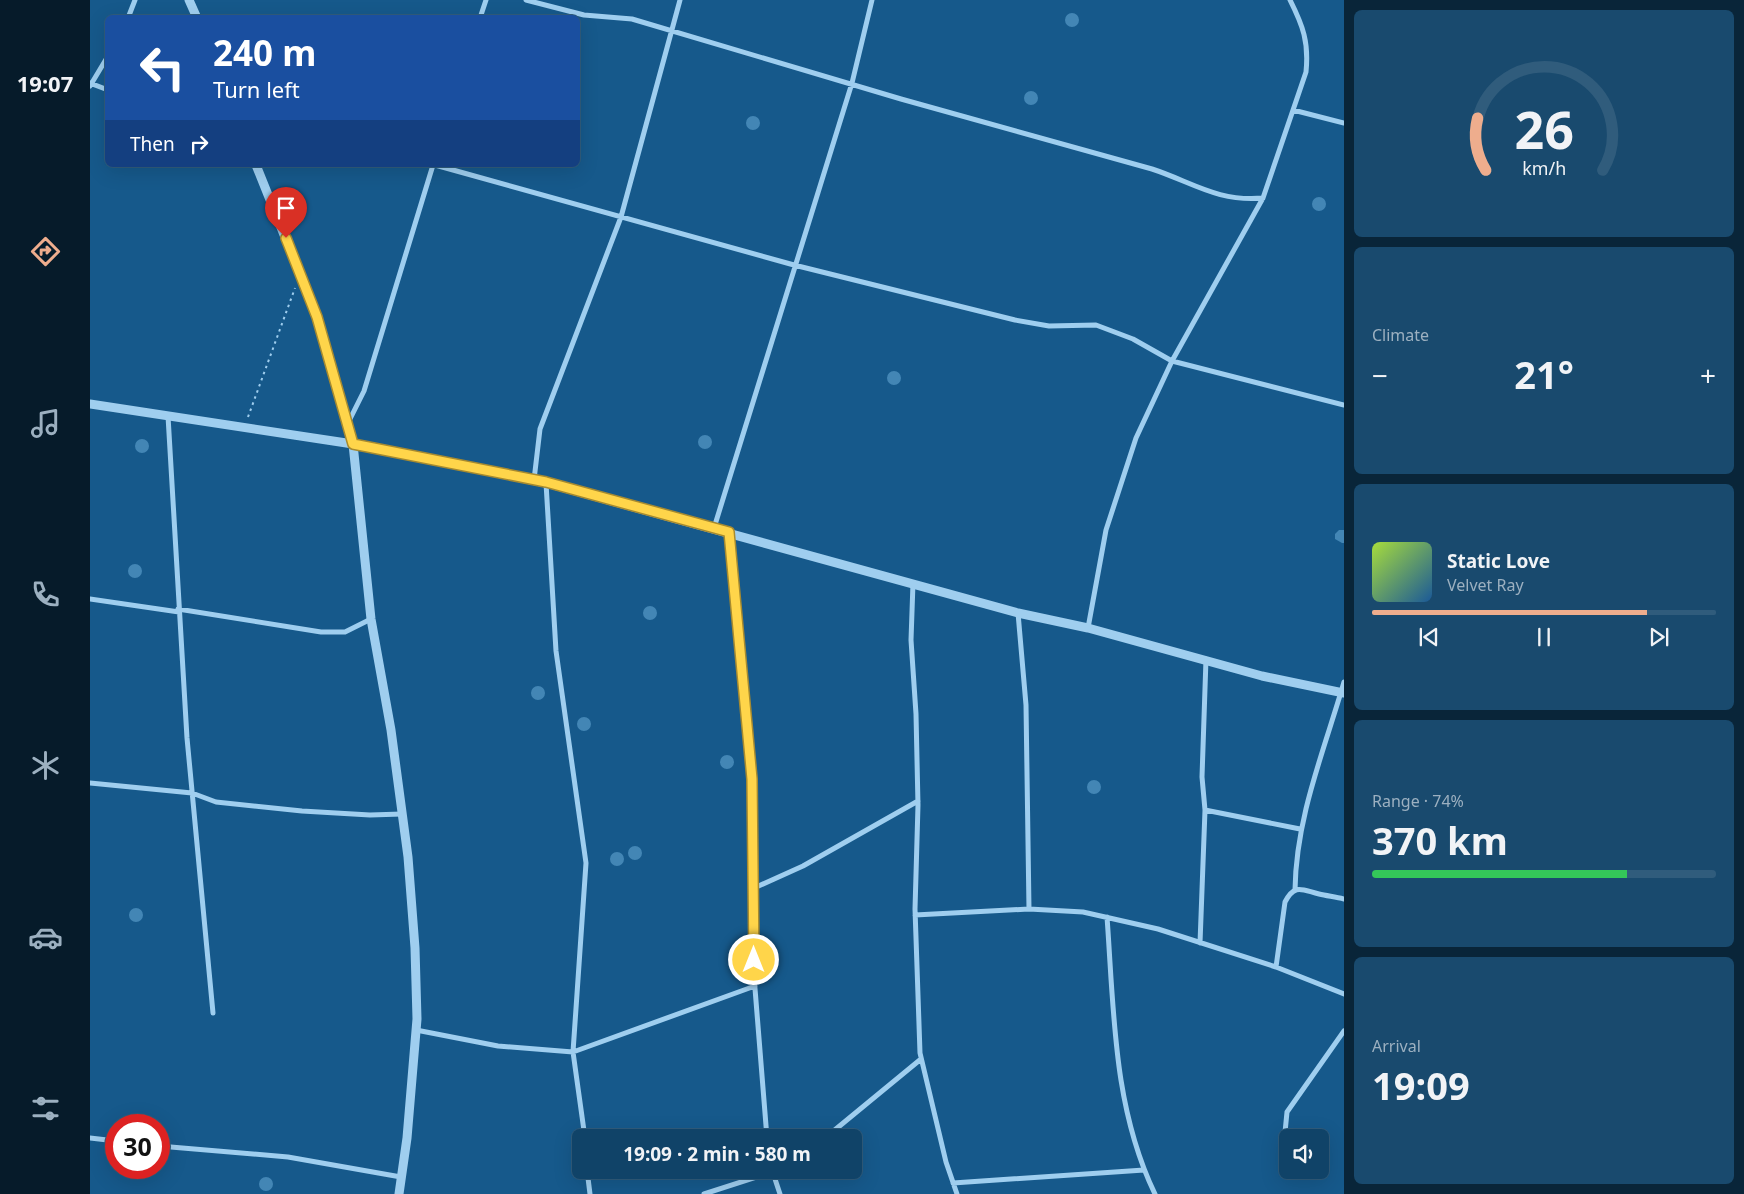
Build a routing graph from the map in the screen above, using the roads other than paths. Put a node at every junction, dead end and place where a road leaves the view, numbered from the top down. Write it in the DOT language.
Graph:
graph roads {
  1 [pos="136,0"];
  2 [pos="189,0"];
  3 [pos="486,0"];
  4 [pos="526,0"];
  5 [pos="680,0"];
  6 [pos="872,0"];
  7 [pos="1290,0"];
  8 [pos="129,15"];
  9 [pos="196,15"];
  10 [pos="481,15"];
  11 [pos="673,31"];
  12 [pos="105,61"];
  13 [pos="852,83"];
  14 [pos="91,84"];
  15 [pos="105,89"];
  16 [pos="1293,110"];
  17 [pos="1344,123"];
  18 [pos="257,167"];
  19 [pos="433,167"];
  20 [pos="441,167"];
  21 [pos="1263,198"];
  22 [pos="621,217"];
  23 [pos="794,265"];
  24 [pos="1172,361"];
  25 [pos="90,404"];
  26 [pos="1344,405"];
  27 [pos="168,416"];
  28 [pos="348,424"];
  29 [pos="353,444"];
  30 [pos="534,480"];
  31 [pos="546,482"];
  32 [pos="714,528"];
  33 [pos="729,532"];
  34 [pos="913,583"];
  35 [pos="90,599"];
  36 [pos="178,610"];
  37 [pos="1018,613"];
  38 [pos="371,619"];
  39 [pos="1088,628"];
  40 [pos="1206,659"];
  41 [pos="1344,682"];
  42 [pos="1342,693"];
  43 [pos="90,783"];
  44 [pos="192,793"];
  45 [pos="918,801"];
  46 [pos="1205,810"];
  47 [pos="402,814"];
  48 [pos="1300,829"];
  49 [pos="754,888"];
  50 [pos="1296,890"];
  51 [pos="1344,899"];
  52 [pos="1029,909"];
  53 [pos="915,915"];
  54 [pos="1107,917"];
  55 [pos="1200,943"];
  56 [pos="1276,967"];
  57 [pos="754,986"];
  58 [pos="1344,994"];
  59 [pos="213,1013"];
  60 [pos="416,1030"];
  61 [pos="1344,1031"];
  62 [pos="573,1052"];
  63 [pos="921,1059"];
  64 [pos="584,1129"];
  65 [pos="766,1129"];
  66 [pos="836,1129"];
  67 [pos="1285,1129"];
  68 [pos="90,1138"];
  69 [pos="105,1140"];
  70 [pos="170,1147"];
  71 [pos="1144,1170"];
  72 [pos="401,1177"];
  73 [pos="589,1179"];
  74 [pos="748,1179"];
  75 [pos="774,1179"];
  76 [pos="953,1183"];
  77 [pos="399,1194"];
  78 [pos="590,1194"];
  79 [pos="704,1194"];
  80 [pos="780,1194"];
  81 [pos="957,1194"];
  82 [pos="1155,1194"];
  1 -- 8 [label="street"];
  2 -- 9 [label="street"];
  3 -- 10 [label="street"];
  4 -- 11 [label="street"];
  5 -- 11 [label="street"];
  6 -- 13 [label="street"];
  7 -- 16 [label="street"];
  11 -- 13 [label="street"];
  11 -- 22 [label="street"];
  12 -- 14 [label="street"];
  13 -- 21 [label="street"];
  13 -- 23 [label="street"];
  14 -- 15 [label="street"];
  16 -- 17 [label="street"];
  16 -- 21 [label="street"];
  18 -- 28 [label="street"];
  19 -- 28 [label="street"];
  20 -- 22 [label="street"];
  21 -- 24 [label="street"];
  22 -- 23 [label="street"];
  22 -- 30 [label="street"];
  23 -- 24 [label="street"];
  23 -- 32 [label="street"];
  24 -- 26 [label="street"];
  24 -- 39 [label="street"];
  25 -- 27 [label="street"];
  27 -- 29 [label="street"];
  27 -- 36 [label="street"];
  28 -- 29 [label="street"];
  29 -- 30 [label="street"];
  29 -- 38 [label="street"];
  30 -- 31 [label="street"];
  31 -- 32 [label="street"];
  31 -- 62 [label="street"];
  32 -- 33 [label="street"];
  33 -- 34 [label="street"];
  33 -- 49 [label="street"];
  34 -- 37 [label="street"];
  34 -- 45 [label="street"];
  35 -- 36 [label="street"];
  36 -- 38 [label="street"];
  36 -- 44 [label="street"];
  37 -- 39 [label="street"];
  37 -- 52 [label="street"];
  38 -- 47 [label="street"];
  39 -- 40 [label="street"];
  40 -- 42 [label="street"];
  40 -- 46 [label="street"];
  41 -- 42 [label="street"];
  42 -- 48 [label="street"];
  43 -- 44 [label="street"];
  44 -- 47 [label="street"];
  44 -- 59 [label="street"];
  45 -- 49 [label="street"];
  45 -- 53 [label="street"];
  46 -- 48 [label="street"];
  46 -- 55 [label="street"];
  47 -- 60 [label="street"];
  48 -- 50 [label="street"];
  49 -- 57 [label="street"];
  50 -- 51 [label="street"];
  50 -- 56 [label="street"];
  52 -- 53 [label="street"];
  52 -- 54 [label="street"];
  53 -- 63 [label="street"];
  54 -- 55 [label="street"];
  54 -- 71 [label="street"];
  55 -- 56 [label="street"];
  56 -- 58 [label="street"];
  57 -- 62 [label="street"];
  57 -- 65 [label="street"];
  60 -- 62 [label="street"];
  60 -- 72 [label="street"];
  61 -- 67 [label="street"];
  62 -- 64 [label="street"];
  63 -- 66 [label="street"];
  63 -- 76 [label="street"];
  68 -- 69 [label="street"];
  70 -- 72 [label="street"];
  71 -- 76 [label="street"];
  71 -- 82 [label="street"];
  72 -- 77 [label="street"];
  73 -- 78 [label="street"];
  74 -- 79 [label="street"];
  75 -- 80 [label="street"];
  76 -- 81 [label="street"];
}
